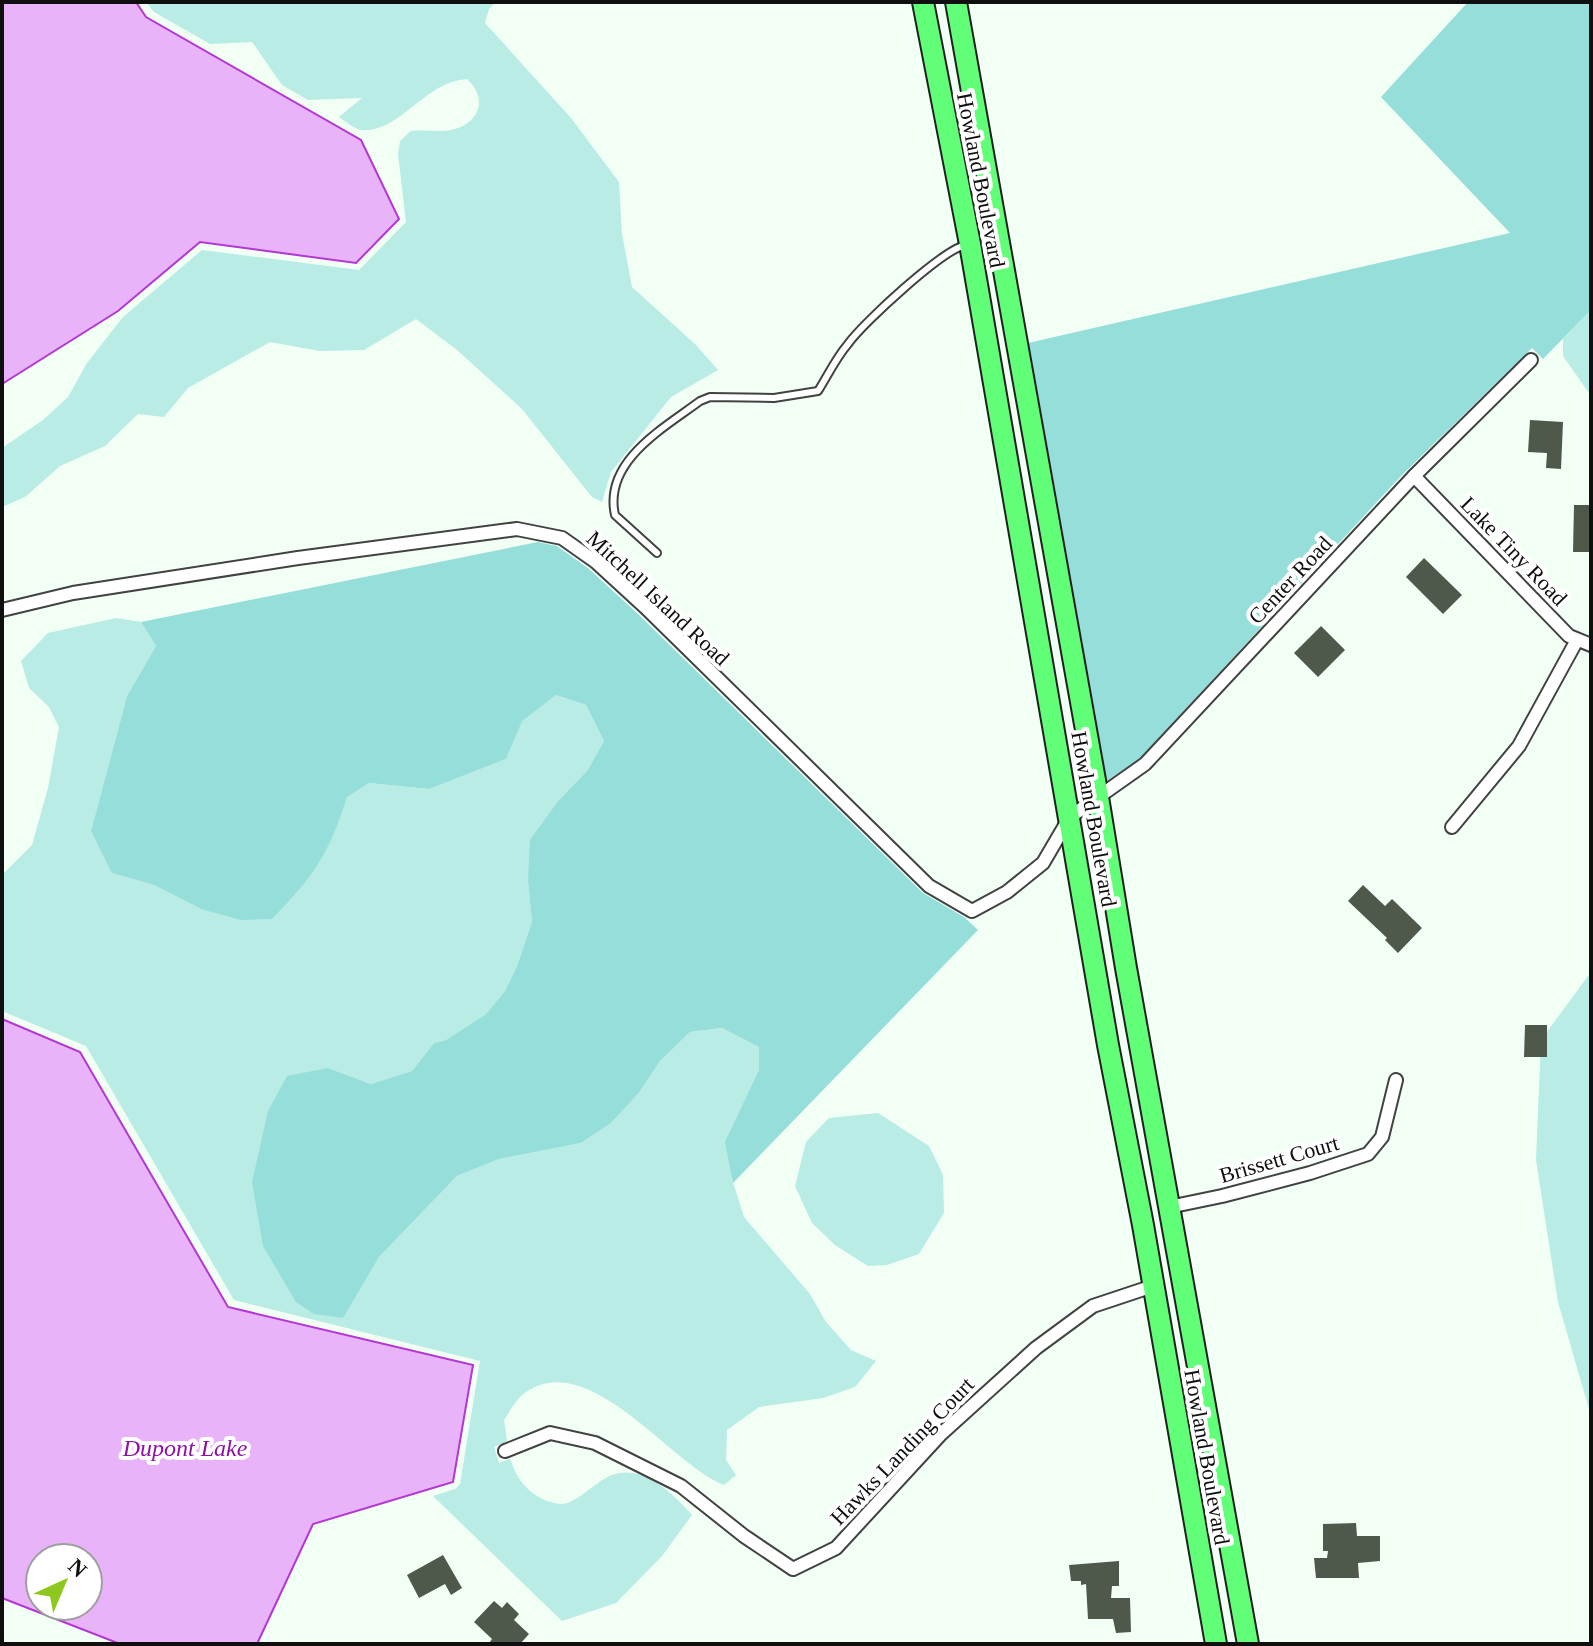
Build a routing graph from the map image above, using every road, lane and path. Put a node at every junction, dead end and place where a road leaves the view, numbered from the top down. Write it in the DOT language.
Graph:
graph roads {
  1 [pos="923,2"];
  2 [pos="956,2"];
  3 [pos="970,244"];
  4 [pos="1531,360"];
  5 [pos="1414,476"];
  6 [pos="657,553"];
  7 [pos="2,610"];
  8 [pos="1577,640"];
  9 [pos="1591,645"];
  10 [pos="1098,797"];
  11 [pos="1070,817"];
  12 [pos="1452,827"];
  13 [pos="1396,1080"];
  14 [pos="1169,1207"];
  15 [pos="1153,1286"];
  16 [pos="505,1451"];
  17 [pos="1216,1644"];
  18 [pos="1248,1644"];
  1 -- 3 [label="main road, Howland Boulevard"];
  2 -- 10 [label="main road, Howland Boulevard"];
  3 -- 6 [label="lane"];
  3 -- 11 [label="main road, Howland Boulevard"];
  4 -- 5 [label="street, Center Road"];
  5 -- 8 [label="street, Lake Tiny Road"];
  5 -- 10 [label="street, Center Road"];
  7 -- 11 [label="street, Mitchell Island Road"];
  8 -- 9 [label="street, Lake Tiny Road"];
  8 -- 12 [label="street"];
  10 -- 11 [label="street, Center Road"];
  10 -- 14 [label="main road, Howland Boulevard"];
  11 -- 15 [label="main road, Howland Boulevard"];
  13 -- 14 [label="street, Brissett Court"];
  14 -- 18 [label="main road, Howland Boulevard"];
  15 -- 16 [label="street, Hawks Landing Court"];
  15 -- 17 [label="main road, Howland Boulevard"];
}
